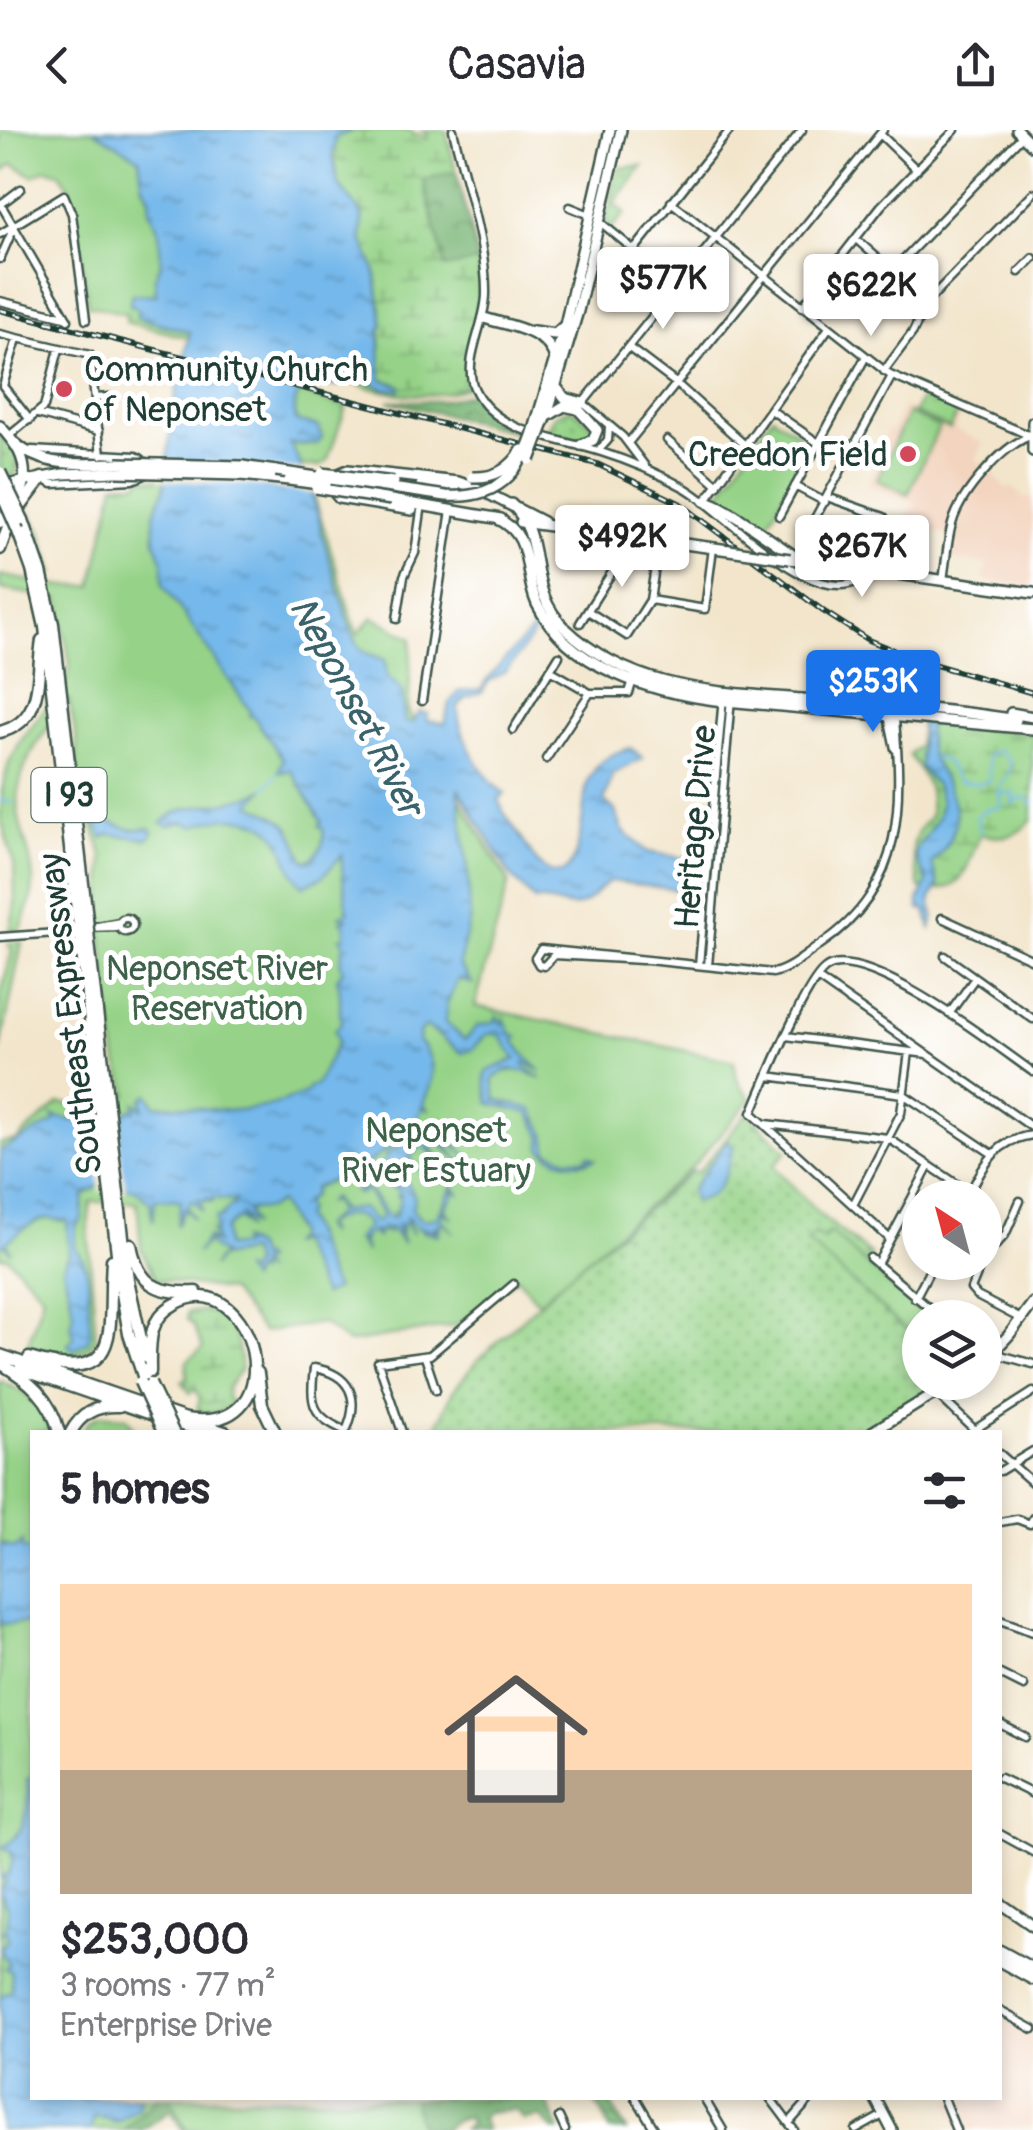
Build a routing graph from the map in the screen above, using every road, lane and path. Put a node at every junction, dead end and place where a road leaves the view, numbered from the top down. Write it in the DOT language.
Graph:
graph roads {
  1 [pos="452,130"];
  2 [pos="610,130"];
  3 [pos="621,130"];
  4 [pos="730,130"];
  5 [pos="802,130"];
  6 [pos="955,130"];
  7 [pos="881,132"];
  8 [pos="1020,132"];
  9 [pos="1033,146"];
  10 [pos="918,170"];
  11 [pos="21,190"];
  12 [pos="1033,192"];
  13 [pos="671,202"];
  14 [pos="0,203"];
  15 [pos="570,208"];
  16 [pos="595,218"];
  17 [pos="14,226"];
  18 [pos="0,234"];
  19 [pos="716,238"];
  20 [pos="856,239"];
  21 [pos="634,250"];
  22 [pos="1033,258"];
  23 [pos="0,260"];
  24 [pos="891,272"];
  25 [pos="1019,272"];
  26 [pos="764,277"];
  27 [pos="678,285"];
  28 [pos="0,301"];
  29 [pos="926,302"];
  30 [pos="802,307"];
  31 [pos="484,318"];
  32 [pos="86,320"];
  33 [pos="565,325"];
  34 [pos="828,328"];
  35 [pos="521,329"];
  36 [pos="0,334"];
  37 [pos="17,339"];
  38 [pos="628,347"];
  39 [pos="60,350"];
  40 [pos="865,358"];
  41 [pos="555,362"];
  42 [pos="884,371"];
  43 [pos="892,376"];
  44 [pos="676,384"];
  45 [pos="556,387"];
  46 [pos="110,397"];
  47 [pos="95,398"];
  48 [pos="582,402"];
  49 [pos="771,410"];
  50 [pos="38,414"];
  51 [pos="542,417"];
  52 [pos="30,420"];
  53 [pos="1033,422"];
  54 [pos="608,424"];
  55 [pos="0,426"];
  56 [pos="99,431"];
  57 [pos="1032,436"];
  58 [pos="12,439"];
  59 [pos="667,440"];
  60 [pos="628,442"];
  61 [pos="818,442"];
  62 [pos="581,445"];
  63 [pos="746,446"];
  64 [pos="598,450"];
  65 [pos="1033,451"];
  66 [pos="101,455"];
  67 [pos="24,464"];
  68 [pos="117,468"];
  69 [pos="650,470"];
  70 [pos="242,471"];
  71 [pos="276,471"];
  72 [pos="0,472"];
  73 [pos="42,478"];
  74 [pos="393,479"];
  75 [pos="289,480"];
  76 [pos="24,483"];
  77 [pos="718,485"];
  78 [pos="795,486"];
  79 [pos="0,489"];
  80 [pos="826,499"];
  81 [pos="705,502"];
  82 [pos="509,503"];
  83 [pos="451,510"];
  84 [pos="421,511"];
  85 [pos="780,516"];
  86 [pos="884,517"];
  87 [pos="496,518"];
  88 [pos="525,522"];
  89 [pos="14,526"];
  90 [pos="556,527"];
  91 [pos="634,537"];
  92 [pos="659,541"];
  93 [pos="713,548"];
  94 [pos="0,549"];
  95 [pos="534,551"];
  96 [pos="806,561"];
  97 [pos="872,570"];
  98 [pos="34,571"];
  99 [pos="942,580"];
  100 [pos="1033,593"];
  101 [pos="41,598"];
  102 [pos="650,600"];
  103 [pos="588,611"];
  104 [pos="398,619"];
  105 [pos="580,623"];
  106 [pos="42,640"];
  107 [pos="559,656"];
  108 [pos="550,670"];
  109 [pos="634,677"];
  110 [pos="590,694"];
  111 [pos="727,697"];
  112 [pos="704,698"];
  113 [pos="422,701"];
  114 [pos="890,710"];
  115 [pos="865,712"];
  116 [pos="918,717"];
  117 [pos="1032,721"];
  118 [pos="720,722"];
  119 [pos="513,730"];
  120 [pos="0,732"];
  121 [pos="896,741"];
  122 [pos="546,759"];
  123 [pos="942,918"];
  124 [pos="81,920"];
  125 [pos="120,925"];
  126 [pos="0,936"];
  127 [pos="554,953"];
  128 [pos="945,956"];
  129 [pos="1033,960"];
  130 [pos="704,965"];
  131 [pos="817,978"];
  132 [pos="975,978"];
  133 [pos="949,1014"];
  134 [pos="1033,1019"];
  135 [pos="786,1036"];
  136 [pos="909,1052"];
  137 [pos="927,1054"];
  138 [pos="1033,1072"];
  139 [pos="768,1076"];
  140 [pos="904,1094"];
  141 [pos="764,1124"];
  142 [pos="1033,1131"];
  143 [pos="888,1138"];
  144 [pos="991,1153"];
  145 [pos="929,1166"];
  146 [pos="948,1180"];
  147 [pos="976,1180"];
  148 [pos="1020,1201"];
  149 [pos="113,1202"];
  150 [pos="853,1205"];
  151 [pos="121,1220"];
  152 [pos="890,1239"];
  153 [pos="1002,1240"];
  154 [pos="113,1254"];
  155 [pos="924,1280"];
  156 [pos="975,1280"];
  157 [pos="514,1284"];
  158 [pos="915,1298"];
  159 [pos="918,1300"];
  160 [pos="1033,1303"];
  161 [pos="1022,1320"];
  162 [pos="1002,1344"];
  163 [pos="1002,1353"];
  164 [pos="425,1357"];
  165 [pos="0,1358"];
  166 [pos="1033,1364"];
  167 [pos="148,1381"];
  168 [pos="436,1390"];
  169 [pos="1033,1392"];
  170 [pos="926,1400"];
  171 [pos="942,1400"];
  172 [pos="136,1409"];
  173 [pos="172,1429"];
  174 [pos="57,1430"];
  175 [pos="72,1430"];
  176 [pos="275,1430"];
  177 [pos="342,1430"];
  178 [pos="347,1430"];
  179 [pos="401,1430"];
  180 [pos="875,1430"];
  181 [pos="973,1430"];
  182 [pos="978,1430"];
  183 [pos="1033,1451"];
  184 [pos="1002,1456"];
  185 [pos="1012,1464"];
  186 [pos="1002,1471"];
  187 [pos="1033,1484"];
  188 [pos="1033,1518"];
  189 [pos="1002,1522"];
  190 [pos="1002,1621"];
  191 [pos="1033,1632"];
  192 [pos="1002,1675"];
  193 [pos="1024,1686"];
  194 [pos="1002,1725"];
  195 [pos="1025,1737"];
  196 [pos="1002,1779"];
  197 [pos="1033,1794"];
  198 [pos="1002,1835"];
  199 [pos="1033,1852"];
  200 [pos="1002,1903"];
  201 [pos="1033,1926"];
  202 [pos="1002,1959"];
  203 [pos="1033,1976"];
  204 [pos="1002,2011"];
  205 [pos="1033,2029"];
  206 [pos="637,2100"];
  207 [pos="705,2100"];
  208 [pos="772,2100"];
  209 [pos="810,2100"];
  210 [pos="876,2100"];
  211 [pos="944,2100"];
  212 [pos="884,2114"];
  213 [pos="558,2117"];
  214 [pos="791,2126"];
  215 [pos="566,2130"];
  216 [pos="655,2130"];
  217 [pos="724,2130"];
  218 [pos="856,2130"];
  219 [pos="892,2130"];
  220 [pos="956,2130"];
  1 -- 31 [label="street"];
  2 -- 16 [label="main road"];
  3 -- 16 [label="main road"];
  4 -- 13 [label="street"];
  5 -- 19 [label="street"];
  6 -- 10 [label="street"];
  7 -- 10 [label="street"];
  7 -- 26 [label="street"];
  8 -- 9 [label="main road"];
  8 -- 24 [label="street"];
  10 -- 20 [label="street"];
  11 -- 14 [label="street"];
  12 -- 29 [label="street"];
  13 -- 19 [label="street"];
  13 -- 21 [label="street"];
  14 -- 17 [label="street"];
  15 -- 16 [label="street"];
  16 -- 21 [label="street"];
  16 -- 33 [label="main road"];
  16 -- 45 [label="main road"];
  17 -- 18 [label="street"];
  17 -- 23 [label="street"];
  17 -- 28 [label="street"];
  17 -- 32 [label="street"];
  19 -- 26 [label="street"];
  19 -- 27 [label="street"];
  20 -- 24 [label="street"];
  20 -- 30 [label="street"];
  21 -- 27 [label="street"];
  22 -- 25 [label="street"];
  24 -- 29 [label="street"];
  26 -- 30 [label="street"];
  26 -- 44 [label="street"];
  27 -- 38 [label="street"];
  29 -- 42 [label="street"];
  30 -- 34 [label="street"];
  31 -- 35 [label="main road"];
  31 -- 62 [label="street"];
  33 -- 35 [label="main road"];
  33 -- 41 [label="main road"];
  34 -- 40 [label="street"];
  34 -- 49 [label="street"];
  35 -- 41 [label="main road"];
  36 -- 37 [label="street"];
  37 -- 39 [label="street"];
  37 -- 52 [label="street"];
  38 -- 44 [label="street"];
  38 -- 48 [label="street"];
  39 -- 47 [label="street"];
  39 -- 50 [label="street"];
  40 -- 42 [label="street"];
  40 -- 61 [label="street"];
  41 -- 51 [label="main road"];
  42 -- 43 [label="street"];
  43 -- 57 [label="street"];
  43 -- 80 [label="street"];
  44 -- 60 [label="street"];
  44 -- 63 [label="street"];
  45 -- 48 [label="main road"];
  45 -- 51 [label="main road"];
  46 -- 47 [label="street"];
  47 -- 56 [label="street"];
  48 -- 54 [label="street"];
  49 -- 61 [label="street"];
  49 -- 63 [label="street"];
  50 -- 52 [label="street"];
  50 -- 56 [label="street"];
  51 -- 62 [label="main road"];
  51 -- 71 [label="main road, bridge"];
  51 -- 74 [label="main road, bridge"];
  51 -- 75 [label="main road, bridge"];
  52 -- 58 [label="street"];
  53 -- 57 [label="main road"];
  54 -- 60 [label="street"];
  54 -- 64 [label="street"];
  55 -- 58 [label="main road"];
  56 -- 66 [label="street"];
  57 -- 65 [label="main road"];
  57 -- 99 [label="street"];
  58 -- 66 [label="street"];
  58 -- 67 [label="main road"];
  58 -- 68 [label="main road"];
  59 -- 77 [label="street"];
  60 -- 69 [label="street"];
  61 -- 78 [label="street"];
  62 -- 64 [label="street"];
  63 -- 77 [label="street"];
  64 -- 69 [label="street"];
  66 -- 73 [label="street"];
  67 -- 76 [label="main road"];
  67 -- 79 [label="main road"];
  68 -- 70 [label="main road, bridge"];
  68 -- 73 [label="main road"];
  69 -- 81 [label="street"];
  70 -- 71 [label="main road"];
  70 -- 75 [label="main road"];
  71 -- 74 [label="main road, bridge"];
  72 -- 89 [label="highway, Southeast Expressway / I 93, bridge"];
  73 -- 76 [label="main road"];
  73 -- 89 [label="highway"];
  74 -- 82 [label="main road"];
  74 -- 84 [label="main road"];
  75 -- 83 [label="main road, bridge"];
  76 -- 79 [label="main road"];
  76 -- 89 [label="highway"];
  77 -- 81 [label="street"];
  78 -- 80 [label="street"];
  78 -- 85 [label="street"];
  79 -- 89 [label="highway, Southeast Expressway / I 93, bridge"];
  79 -- 89 [label="highway, I 93, bridge"];
  79 -- 89 [label="highway"];
  80 -- 86 [label="street"];
  80 -- 96 [label="street"];
  81 -- 96 [label="main road"];
  81 -- 97 [label="street"];
  82 -- 87 [label="main road"];
  82 -- 88 [label="main road"];
  82 -- 90 [label="main road"];
  83 -- 84 [label="main road"];
  83 -- 87 [label="main road"];
  83 -- 113 [label="street"];
  84 -- 104 [label="street"];
  87 -- 88 [label="main road"];
  87 -- 109 [label="main road"];
  88 -- 90 [label="main road"];
  88 -- 95 [label="main road"];
  89 -- 94 [label="highway"];
  89 -- 98 [label="highway, Southeast Expressway / I 93"];
  89 -- 98 [label="highway, Southeast Expressway / I 93"];
  90 -- 91 [label="main road"];
  90 -- 95 [label="main road"];
  91 -- 92 [label="main road"];
  91 -- 103 [label="street"];
  92 -- 93 [label="main road"];
  92 -- 102 [label="street"];
  93 -- 96 [label="main road, bridge"];
  93 -- 102 [label="street"];
  95 -- 109 [label="main road"];
  96 -- 97 [label="main road"];
  97 -- 99 [label="main road"];
  98 -- 101 [label="highway, Southeast Expressway / I 93"];
  99 -- 100 [label="main road"];
  101 -- 106 [label="highway, Southeast Expressway / I 93"];
  101 -- 124 [label="highway, Southeast Expressway / I 93"];
  102 -- 103 [label="street"];
  103 -- 105 [label="street"];
  106 -- 120 [label="highway"];
  106 -- 124 [label="highway, Southeast Expressway / I 93"];
  107 -- 108 [label="street"];
  108 -- 110 [label="street"];
  108 -- 119 [label="street"];
  109 -- 110 [label="street"];
  109 -- 111 [label="main road"];
  109 -- 112 [label="main road"];
  110 -- 122 [label="street"];
  111 -- 112 [label="main road"];
  111 -- 114 [label="main road"];
  111 -- 115 [label="main road"];
  111 -- 118 [label="street, Heritage Drive"];
  111 -- 130 [label="street, Heritage Drive"];
  112 -- 118 [label="street"];
  114 -- 115 [label="main road"];
  114 -- 116 [label="main road"];
  114 -- 117 [label="main road"];
  114 -- 121 [label="street"];
  115 -- 121 [label="street"];
  116 -- 117 [label="main road"];
  116 -- 121 [label="street"];
  118 -- 130 [label="street, Heritage Drive"];
  121 -- 130 [label="street"];
  123 -- 129 [label="street"];
  124 -- 125 [label="street"];
  124 -- 126 [label="street"];
  124 -- 149 [label="highway, Southeast Expressway / I 93, bridge"];
  127 -- 130 [label="street"];
  128 -- 132 [label="street"];
  131 -- 133 [label="street"];
  131 -- 135 [label="street"];
  131 -- 137 [label="street"];
  132 -- 133 [label="street"];
  132 -- 134 [label="street"];
  133 -- 138 [label="street"];
  135 -- 136 [label="street"];
  135 -- 139 [label="street"];
  136 -- 137 [label="street"];
  136 -- 140 [label="street"];
  137 -- 142 [label="street"];
  139 -- 140 [label="street"];
  139 -- 141 [label="street"];
  140 -- 143 [label="street"];
  140 -- 144 [label="street"];
  141 -- 143 [label="street"];
  141 -- 150 [label="street"];
  142 -- 144 [label="street"];
  143 -- 145 [label="street"];
  143 -- 150 [label="street"];
  144 -- 147 [label="street"];
  145 -- 146 [label="street"];
  145 -- 152 [label="street"];
  148 -- 153 [label="street"];
  149 -- 151 [label="highway, Southeast Expressway / I 93"];
  149 -- 154 [label="highway, Southeast Expressway / I 93"];
  149 -- 167 [label="highway, I 93"];
  150 -- 152 [label="street"];
  151 -- 167 [label="highway, Southeast Expressway / I 93"];
  151 -- 176 [label="highway"];
  152 -- 158 [label="street"];
  154 -- 165 [label="highway"];
  154 -- 167 [label="highway, Southeast Expressway / I 93"];
  155 -- 158 [label="street"];
  156 -- 161 [label="street"];
  157 -- 164 [label="street"];
  158 -- 159 [label="street"];
  160 -- 161 [label="main road"];
  161 -- 162 [label="main road"];
  163 -- 166 [label="street"];
  164 -- 168 [label="street"];
  164 -- 179 [label="street"];
  165 -- 172 [label="highway"];
  165 -- 173 [label="highway"];
  165 -- 174 [label="highway"];
  167 -- 173 [label="highway, Southeast Expressway / I 93, bridge"];
  167 -- 173 [label="highway"];
  169 -- 182 [label="street"];
  170 -- 180 [label="main road"];
  171 -- 181 [label="street"];
  172 -- 173 [label="highway"];
  172 -- 175 [label="highway"];
  177 -- 178 [label="street"];
  183 -- 185 [label="street"];
  184 -- 185 [label="street"];
  185 -- 186 [label="street"];
  185 -- 187 [label="street"];
  188 -- 189 [label="street"];
  190 -- 191 [label="street"];
  192 -- 193 [label="street"];
  194 -- 195 [label="street"];
  196 -- 197 [label="street"];
  198 -- 199 [label="street"];
  200 -- 201 [label="main road"];
  202 -- 203 [label="highway"];
  204 -- 205 [label="street"];
  206 -- 216 [label="street"];
  207 -- 217 [label="street"];
  208 -- 214 [label="street"];
  209 -- 214 [label="street"];
  210 -- 212 [label="main road"];
  211 -- 220 [label="street"];
  212 -- 218 [label="street"];
  212 -- 219 [label="main road"];
  213 -- 215 [label="street"];
}
